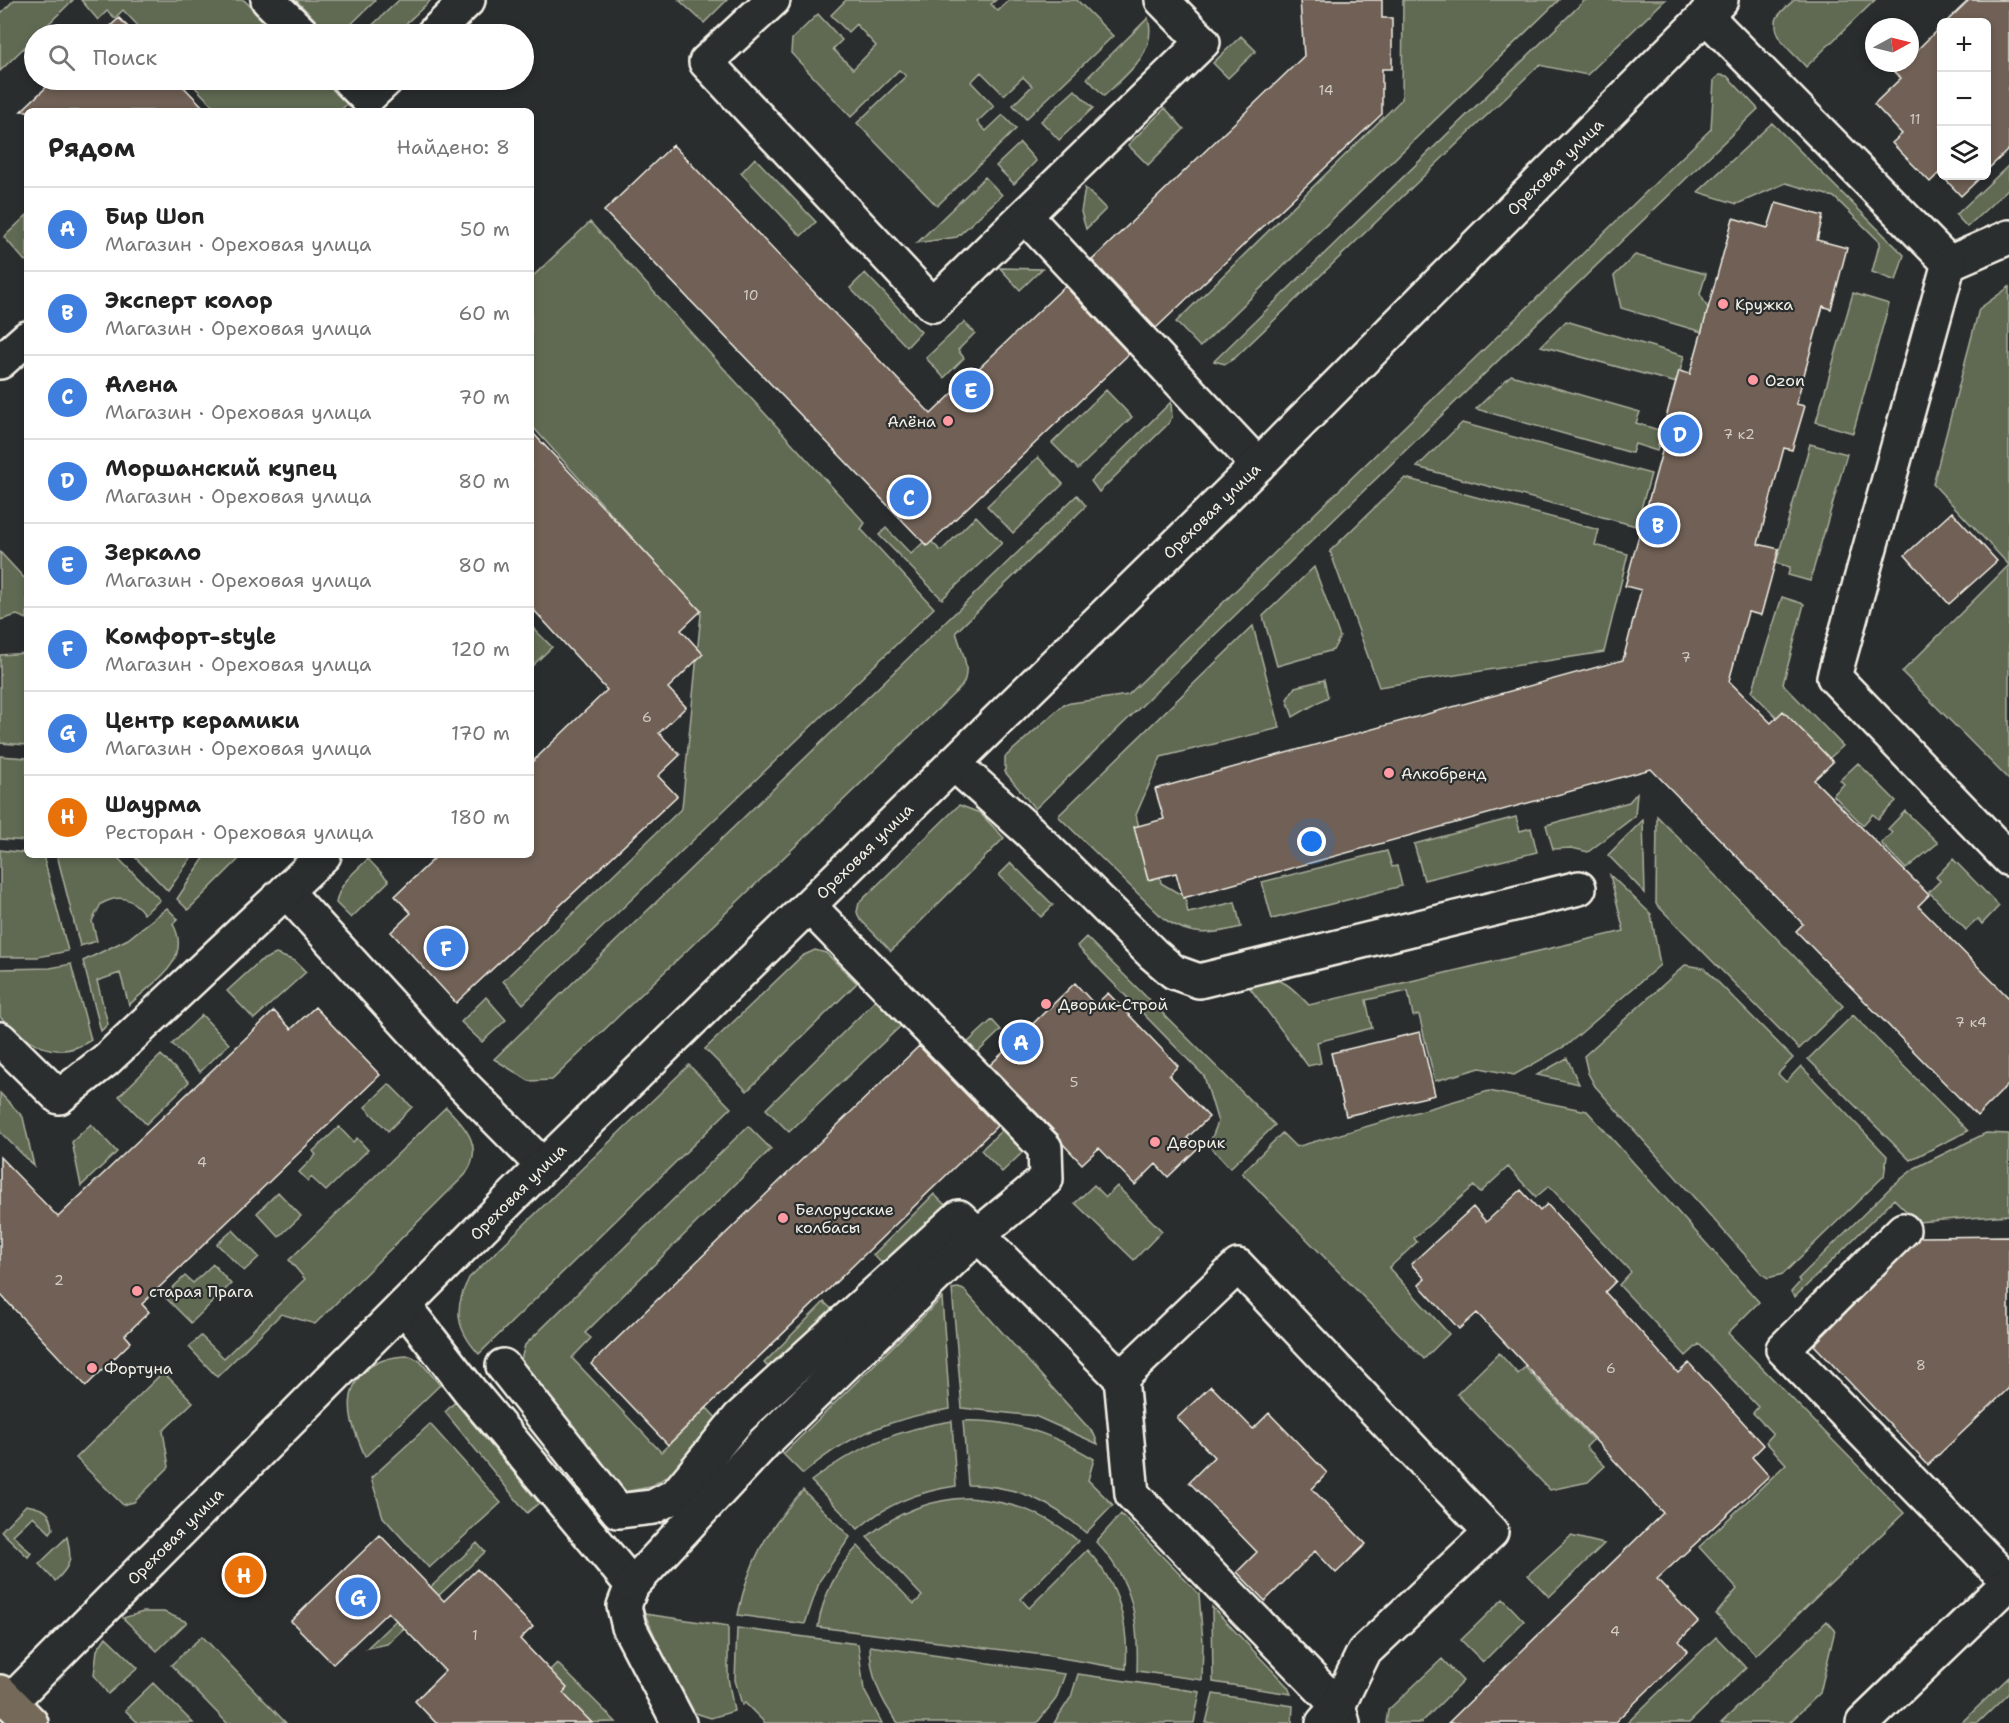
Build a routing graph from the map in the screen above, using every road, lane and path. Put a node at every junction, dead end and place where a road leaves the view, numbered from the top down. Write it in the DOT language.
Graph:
graph roads {
  1 [pos="268,0"];
  2 [pos="468,0"];
  3 [pos="773,0"];
  4 [pos="1162,0"];
  5 [pos="1713,8"];
  6 [pos="293,24"];
  7 [pos="443,24"];
  8 [pos="359,90"];
  9 [pos="375,90"];
  10 [pos="1026,217"];
  11 [pos="2009,237"];
  12 [pos="1949,263"];
  13 [pos="24,341"];
  14 [pos="0,362"];
  15 [pos="1258,465"];
  16 [pos="954,764"];
  17 [pos="321,858"];
  18 [pos="2009,859"];
  19 [pos="1579,888"];
  20 [pos="286,891"];
  21 [pos="809,906"];
  22 [pos="0,1039"];
  23 [pos="543,1166"];
  24 [pos="1903,1230"];
  25 [pos="978,1235"];
  26 [pos="404,1306"];
  27 [pos="503,1366"];
  28 [pos="1121,1378"];
  29 [pos="2009,1582"];
  30 [pos="632,1585"];
  31 [pos="14,1706"];
  32 [pos="1335,1717"];
  33 [pos="679,1723"];
  34 [pos="1863,1723"];
  1 -- 6 [label="street"];
  2 -- 7 [label="street"];
  3 -- 10 [label="street"];
  4 -- 10 [label="street"];
  5 -- 12 [label="street"];
  5 -- 15 [label="street, Ореховая улица"];
  8 -- 9 [label="street"];
  10 -- 15 [label="street"];
  11 -- 12 [label="street"];
  12 -- 18 [label="street"];
  13 -- 14 [label="street"];
  15 -- 16 [label="street, Ореховая улица"];
  16 -- 19 [label="street"];
  16 -- 21 [label="street, Ореховая улица"];
  17 -- 20 [label="street"];
  20 -- 22 [label="street"];
  20 -- 23 [label="street"];
  21 -- 23 [label="street, Ореховая улица"];
  21 -- 25 [label="street"];
  23 -- 26 [label="street, Ореховая улица"];
  24 -- 29 [label="street"];
  25 -- 27 [label="street"];
  25 -- 28 [label="street"];
  25 -- 30 [label="street"];
  26 -- 30 [label="street"];
  26 -- 31 [label="street, Ореховая улица"];
  28 -- 32 [label="street"];
  28 -- 32 [label="street"];
  29 -- 34 [label="street"];
  30 -- 33 [label="street"];
}
